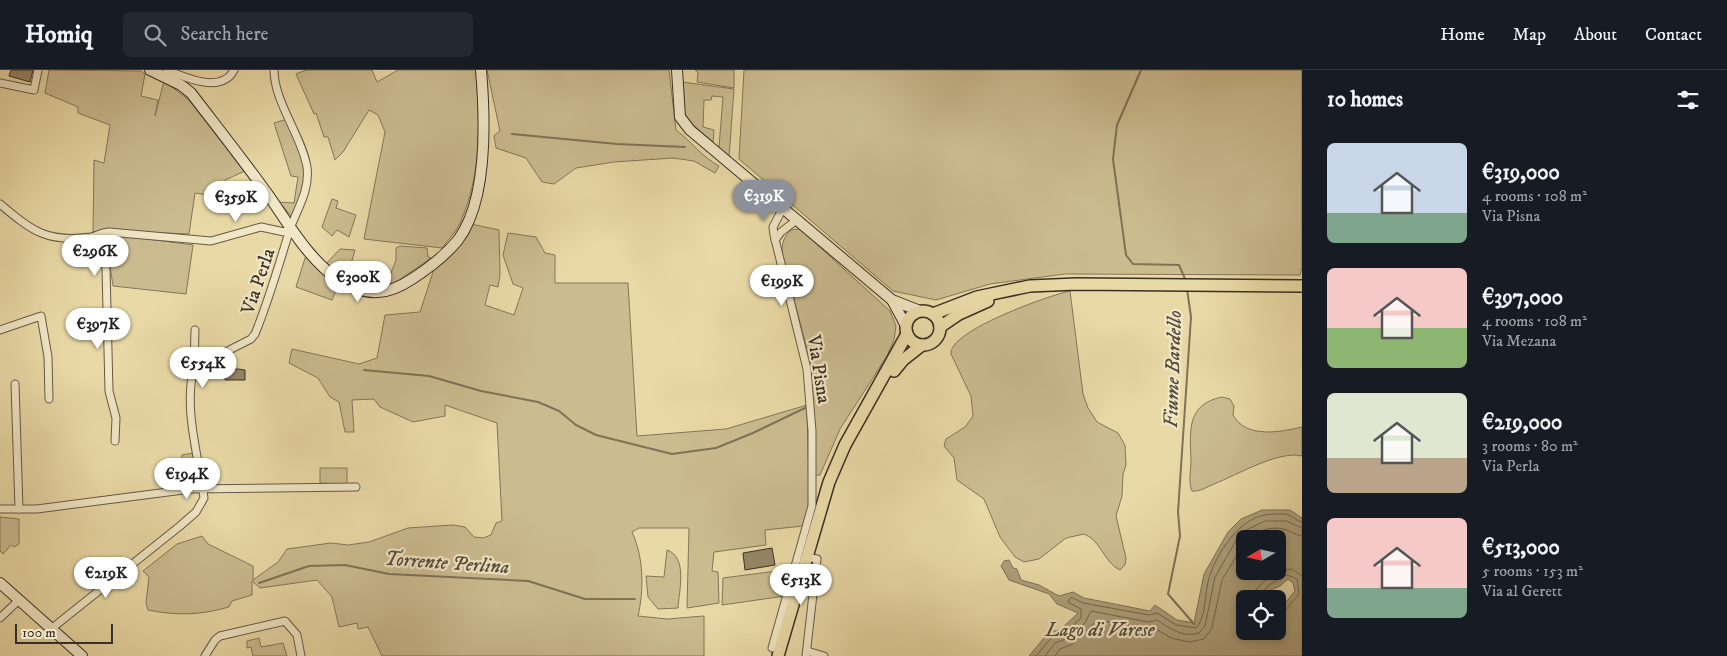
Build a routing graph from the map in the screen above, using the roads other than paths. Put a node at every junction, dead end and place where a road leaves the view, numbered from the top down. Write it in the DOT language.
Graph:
graph roads {
  1 [pos="38,70"];
  2 [pos="150,70"];
  3 [pos="167,70"];
  4 [pos="234,70"];
  5 [pos="274,70"];
  6 [pos="676,70"];
  7 [pos="481,71"];
  8 [pos="0,83"];
  9 [pos="0,204"];
  10 [pos="784,208"];
  11 [pos="798,219"];
  12 [pos="291,227"];
  13 [pos="94,237"];
  14 [pos="775,240"];
  15 [pos="1302,286"];
  16 [pos="1012,290"];
  17 [pos="892,300"];
  18 [pos="920,310"];
  19 [pos="933,314"];
  20 [pos="940,327"];
  21 [pos="0,330"];
  22 [pos="196,330"];
  23 [pos="906,330"];
  24 [pos="922,345"];
  25 [pos="194,368"];
  26 [pos="15,384"];
  27 [pos="49,399"];
  28 [pos="867,406"];
  29 [pos="115,441"];
  30 [pos="356,487"];
  31 [pos="203,488"];
  32 [pos="0,509"];
  33 [pos="19,509"];
  34 [pos="812,558"];
  35 [pos="0,583"];
  36 [pos="19,600"];
  37 [pos="0,618"];
  38 [pos="51,629"];
  39 [pos="775,652"];
  40 [pos="806,653"];
  41 [pos="82,656"];
  42 [pos="205,656"];
  43 [pos="301,656"];
  44 [pos="824,656"];
  1 -- 8 [label="street"];
  2 -- 12 [label="street"];
  3 -- 4 [label="street"];
  5 -- 12 [label="street, Via Perla"];
  6 -- 10 [label="street"];
  7 -- 12 [label="street"];
  9 -- 13 [label="street"];
  10 -- 11 [label="street"];
  10 -- 14 [label="street, Via Pisna"];
  11 -- 14 [label="street"];
  11 -- 17 [label="street"];
  12 -- 13 [label="street"];
  12 -- 25 [label="street, Via Perla"];
  13 -- 29 [label="street"];
  14 -- 39 [label="street, Via Pisna"];
  15 -- 16 [label="main road"];
  16 -- 19 [label="main road"];
  16 -- 20 [label="main road"];
  17 -- 18 [label="street"];
  17 -- 23 [label="street"];
  18 -- 19 [label="main road"];
  18 -- 23 [label="main road"];
  19 -- 20 [label="main road"];
  20 -- 24 [label="main road"];
  21 -- 27 [label="street"];
  22 -- 25 [label="street"];
  23 -- 24 [label="main road"];
  23 -- 28 [label="main road"];
  24 -- 28 [label="main road"];
  25 -- 31 [label="street"];
  26 -- 33 [label="street"];
  28 -- 34 [label="main road"];
  30 -- 31 [label="street"];
  31 -- 33 [label="street"];
  31 -- 38 [label="street"];
  32 -- 33 [label="street"];
  34 -- 39 [label="main road"];
  34 -- 40 [label="street"];
  35 -- 36 [label="street"];
  36 -- 37 [label="street"];
  36 -- 38 [label="street"];
  38 -- 41 [label="street"];
  40 -- 44 [label="street"];
  42 -- 43 [label="street"];
}
